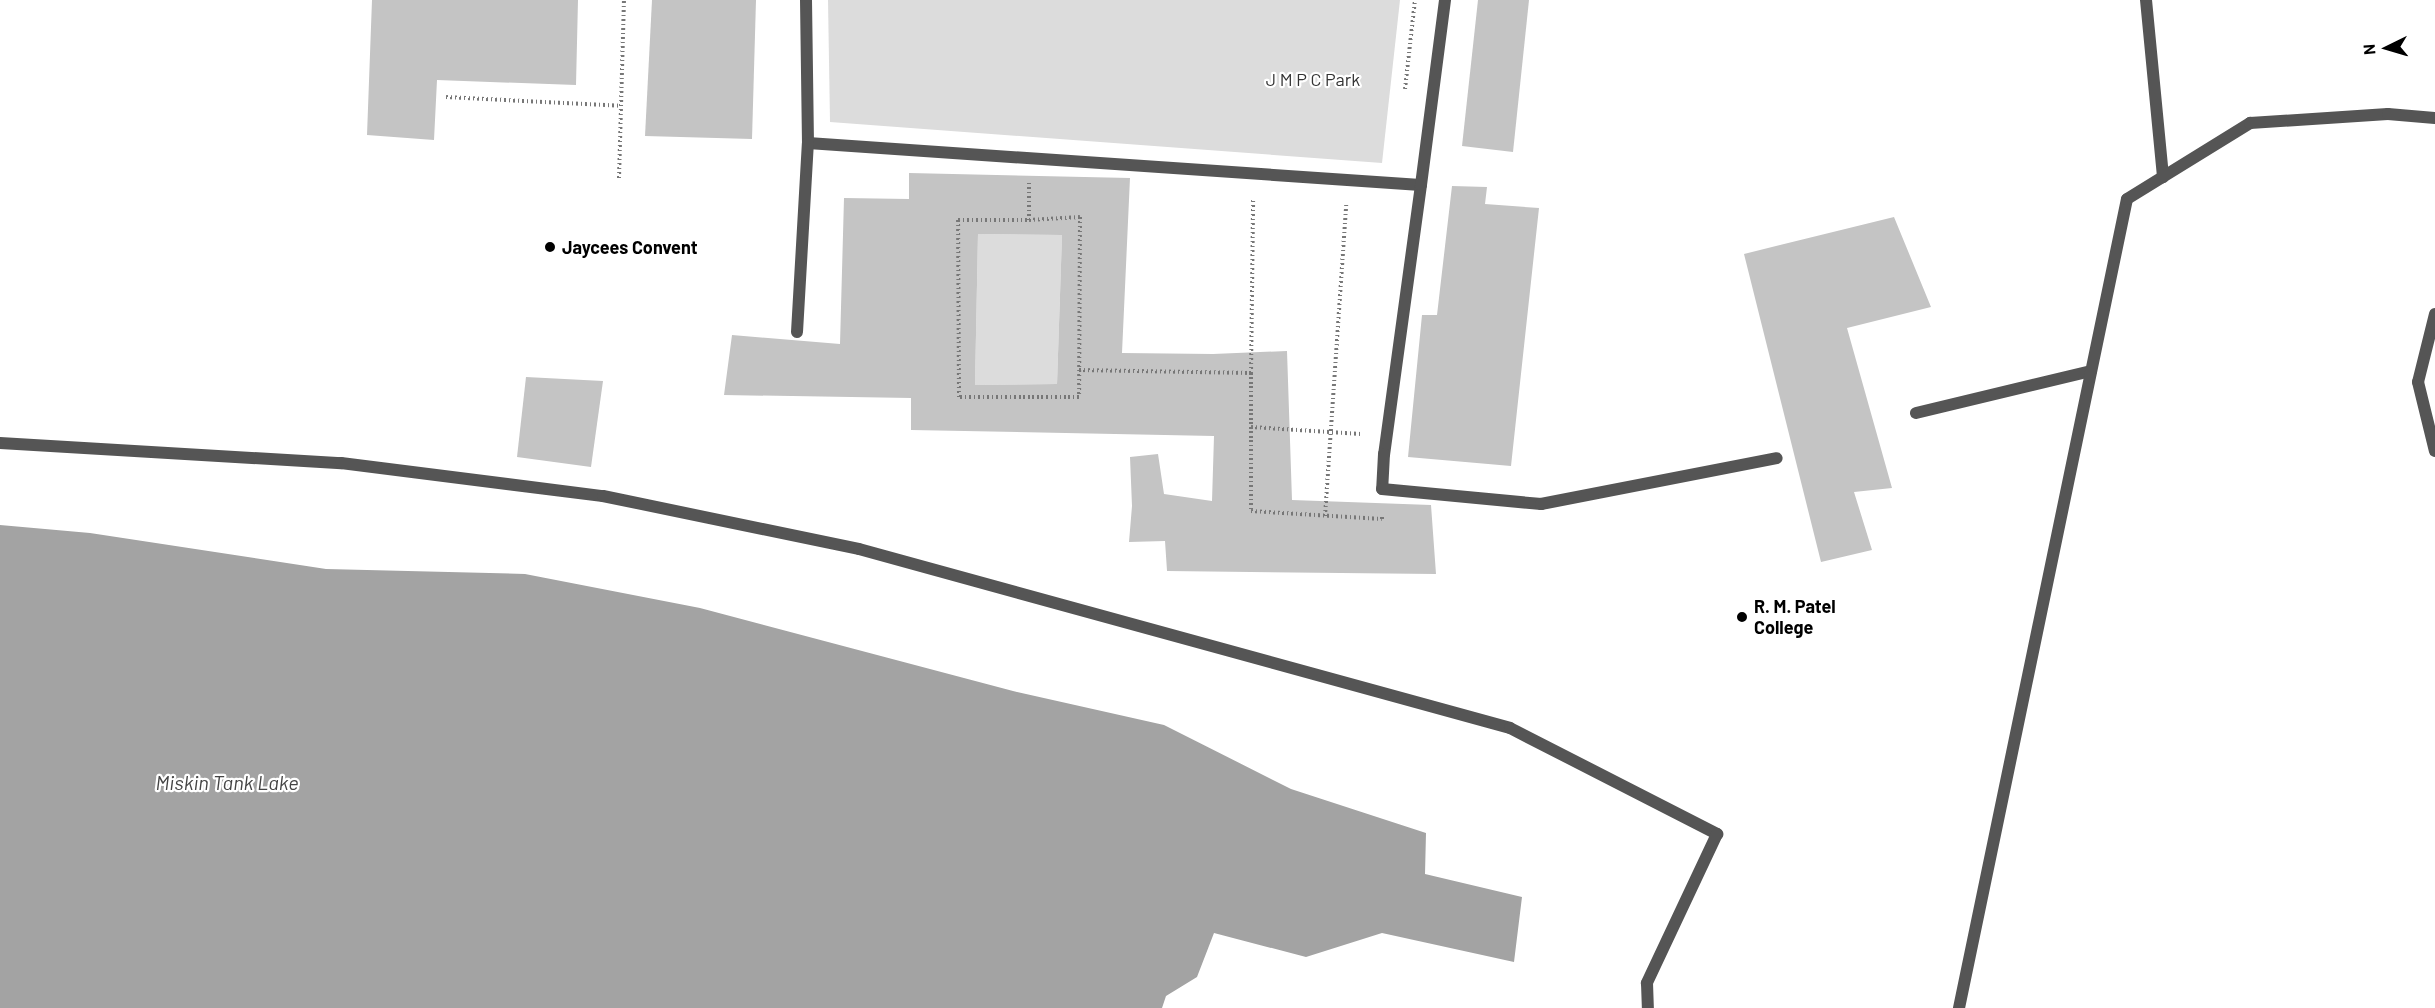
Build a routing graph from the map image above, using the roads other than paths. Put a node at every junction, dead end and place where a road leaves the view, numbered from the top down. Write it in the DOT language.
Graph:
graph roads {
  1 [pos="806,0"];
  2 [pos="1445,0"];
  3 [pos="2146,0"];
  4 [pos="2435,118"];
  5 [pos="808,143"];
  6 [pos="2163,177"];
  7 [pos="1421,185"];
  8 [pos="2434,320"];
  9 [pos="797,332"];
  10 [pos="2091,371"];
  11 [pos="1916,413"];
  12 [pos="0,443"];
  13 [pos="2435,451"];
  14 [pos="1777,458"];
  15 [pos="1648,1008"];
  16 [pos="1959,1008"];
  1 -- 5 [label="street"];
  2 -- 7 [label="street"];
  3 -- 6 [label="street"];
  4 -- 6 [label="street"];
  5 -- 7 [label="street"];
  5 -- 9 [label="street"];
  6 -- 10 [label="street"];
  7 -- 14 [label="street"];
  8 -- 13 [label="street"];
  10 -- 11 [label="street"];
  10 -- 16 [label="street"];
  12 -- 15 [label="street"];
}
